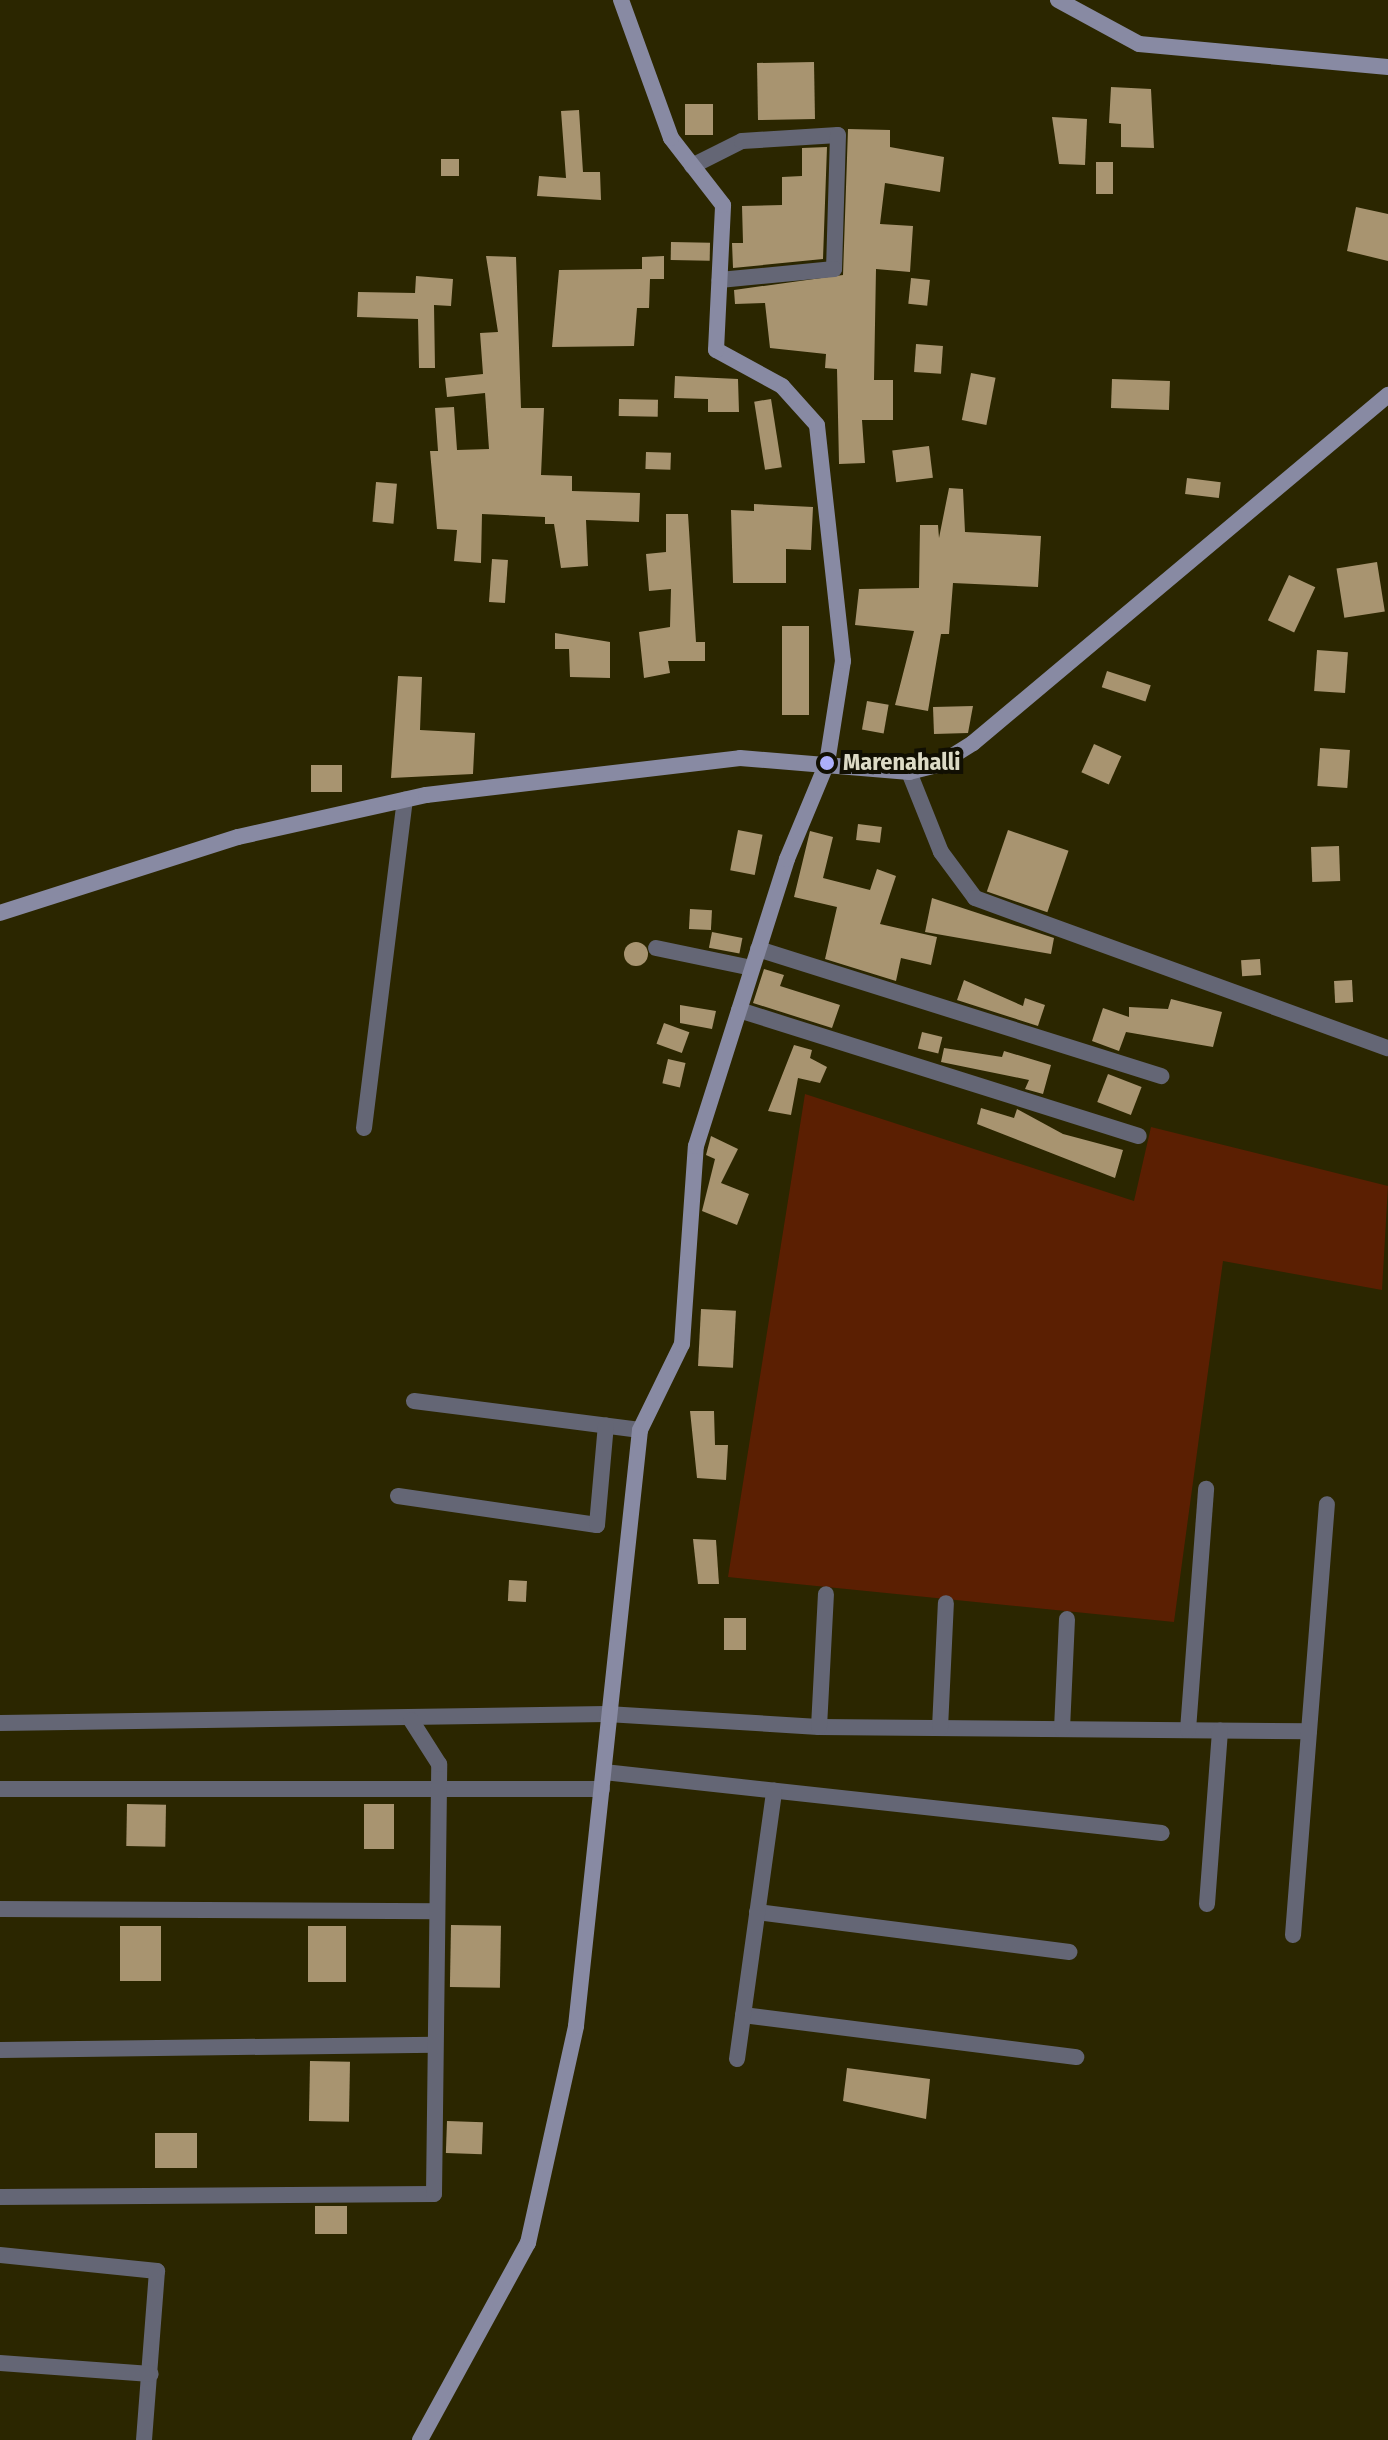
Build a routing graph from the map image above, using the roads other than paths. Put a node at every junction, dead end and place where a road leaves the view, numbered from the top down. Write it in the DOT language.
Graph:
graph roads {
  1 [pos="621,0"];
  2 [pos="1058,0"];
  3 [pos="1388,67"];
  4 [pos="692,166"];
  5 [pos="720,280"];
  6 [pos="1388,395"];
  7 [pos="827,763"];
  8 [pos="909,772"];
  9 [pos="405,800"];
  10 [pos="0,913"];
  11 [pos="656,948"];
  12 [pos="758,949"];
  13 [pos="752,968"];
  14 [pos="739,1010"];
  15 [pos="1388,1048"];
  16 [pos="1161,1076"];
  17 [pos="364,1128"];
  18 [pos="1139,1136"];
  19 [pos="414,1401"];
  20 [pos="606,1425"];
  21 [pos="640,1430"];
  22 [pos="1206,1489"];
  23 [pos="398,1496"];
  24 [pos="1327,1504"];
  25 [pos="826,1594"];
  26 [pos="946,1603"];
  27 [pos="1067,1619"];
  28 [pos="607,1714"];
  29 [pos="411,1720"];
  30 [pos="0,1723"];
  31 [pos="819,1727"];
  32 [pos="940,1728"];
  33 [pos="1062,1729"];
  34 [pos="1188,1730"];
  35 [pos="1220,1730"];
  36 [pos="1309,1731"];
  37 [pos="603,1781"];
  38 [pos="438,1788"];
  39 [pos="0,1789"];
  40 [pos="774,1791"];
  41 [pos="1162,1833"];
  42 [pos="1207,1904"];
  43 [pos="0,1909"];
  44 [pos="437,1911"];
  45 [pos="757,1912"];
  46 [pos="1293,1935"];
  47 [pos="1069,1952"];
  48 [pos="743,2015"];
  49 [pos="435,2045"];
  50 [pos="0,2050"];
  51 [pos="1076,2057"];
  52 [pos="737,2059"];
  53 [pos="0,2197"];
  54 [pos="0,2255"];
  55 [pos="0,2363"];
  56 [pos="151,2374"];
  57 [pos="144,2440"];
  58 [pos="420,2440"];
  1 -- 4 [label="street"];
  2 -- 3 [label="street"];
  4 -- 5 [label="street"];
  4 -- 5 [label="street"];
  5 -- 7 [label="street"];
  6 -- 8 [label="street"];
  7 -- 8 [label="street"];
  7 -- 9 [label="street"];
  7 -- 12 [label="street"];
  8 -- 15 [label="street"];
  9 -- 10 [label="street"];
  9 -- 17 [label="street"];
  11 -- 13 [label="street"];
  12 -- 13 [label="street"];
  12 -- 16 [label="street"];
  13 -- 14 [label="street"];
  14 -- 18 [label="street"];
  14 -- 21 [label="street"];
  19 -- 20 [label="street"];
  20 -- 21 [label="street"];
  20 -- 23 [label="street"];
  21 -- 28 [label="street"];
  22 -- 34 [label="street"];
  24 -- 36 [label="street"];
  25 -- 31 [label="street"];
  26 -- 32 [label="street"];
  27 -- 33 [label="street"];
  28 -- 29 [label="street"];
  28 -- 31 [label="street"];
  28 -- 37 [label="street"];
  29 -- 30 [label="street"];
  29 -- 38 [label="street"];
  31 -- 32 [label="street"];
  32 -- 33 [label="street"];
  33 -- 34 [label="street"];
  34 -- 35 [label="street"];
  35 -- 36 [label="street"];
  35 -- 42 [label="street"];
  36 -- 46 [label="street"];
  37 -- 38 [label="street"];
  37 -- 40 [label="street"];
  37 -- 58 [label="street"];
  38 -- 39 [label="street"];
  38 -- 44 [label="street"];
  40 -- 41 [label="street"];
  40 -- 45 [label="street"];
  43 -- 44 [label="street"];
  44 -- 49 [label="street"];
  45 -- 47 [label="street"];
  45 -- 48 [label="street"];
  48 -- 51 [label="street"];
  48 -- 52 [label="street"];
  49 -- 50 [label="street"];
  49 -- 53 [label="street"];
  54 -- 56 [label="street"];
  55 -- 56 [label="street"];
  56 -- 57 [label="street"];
}
